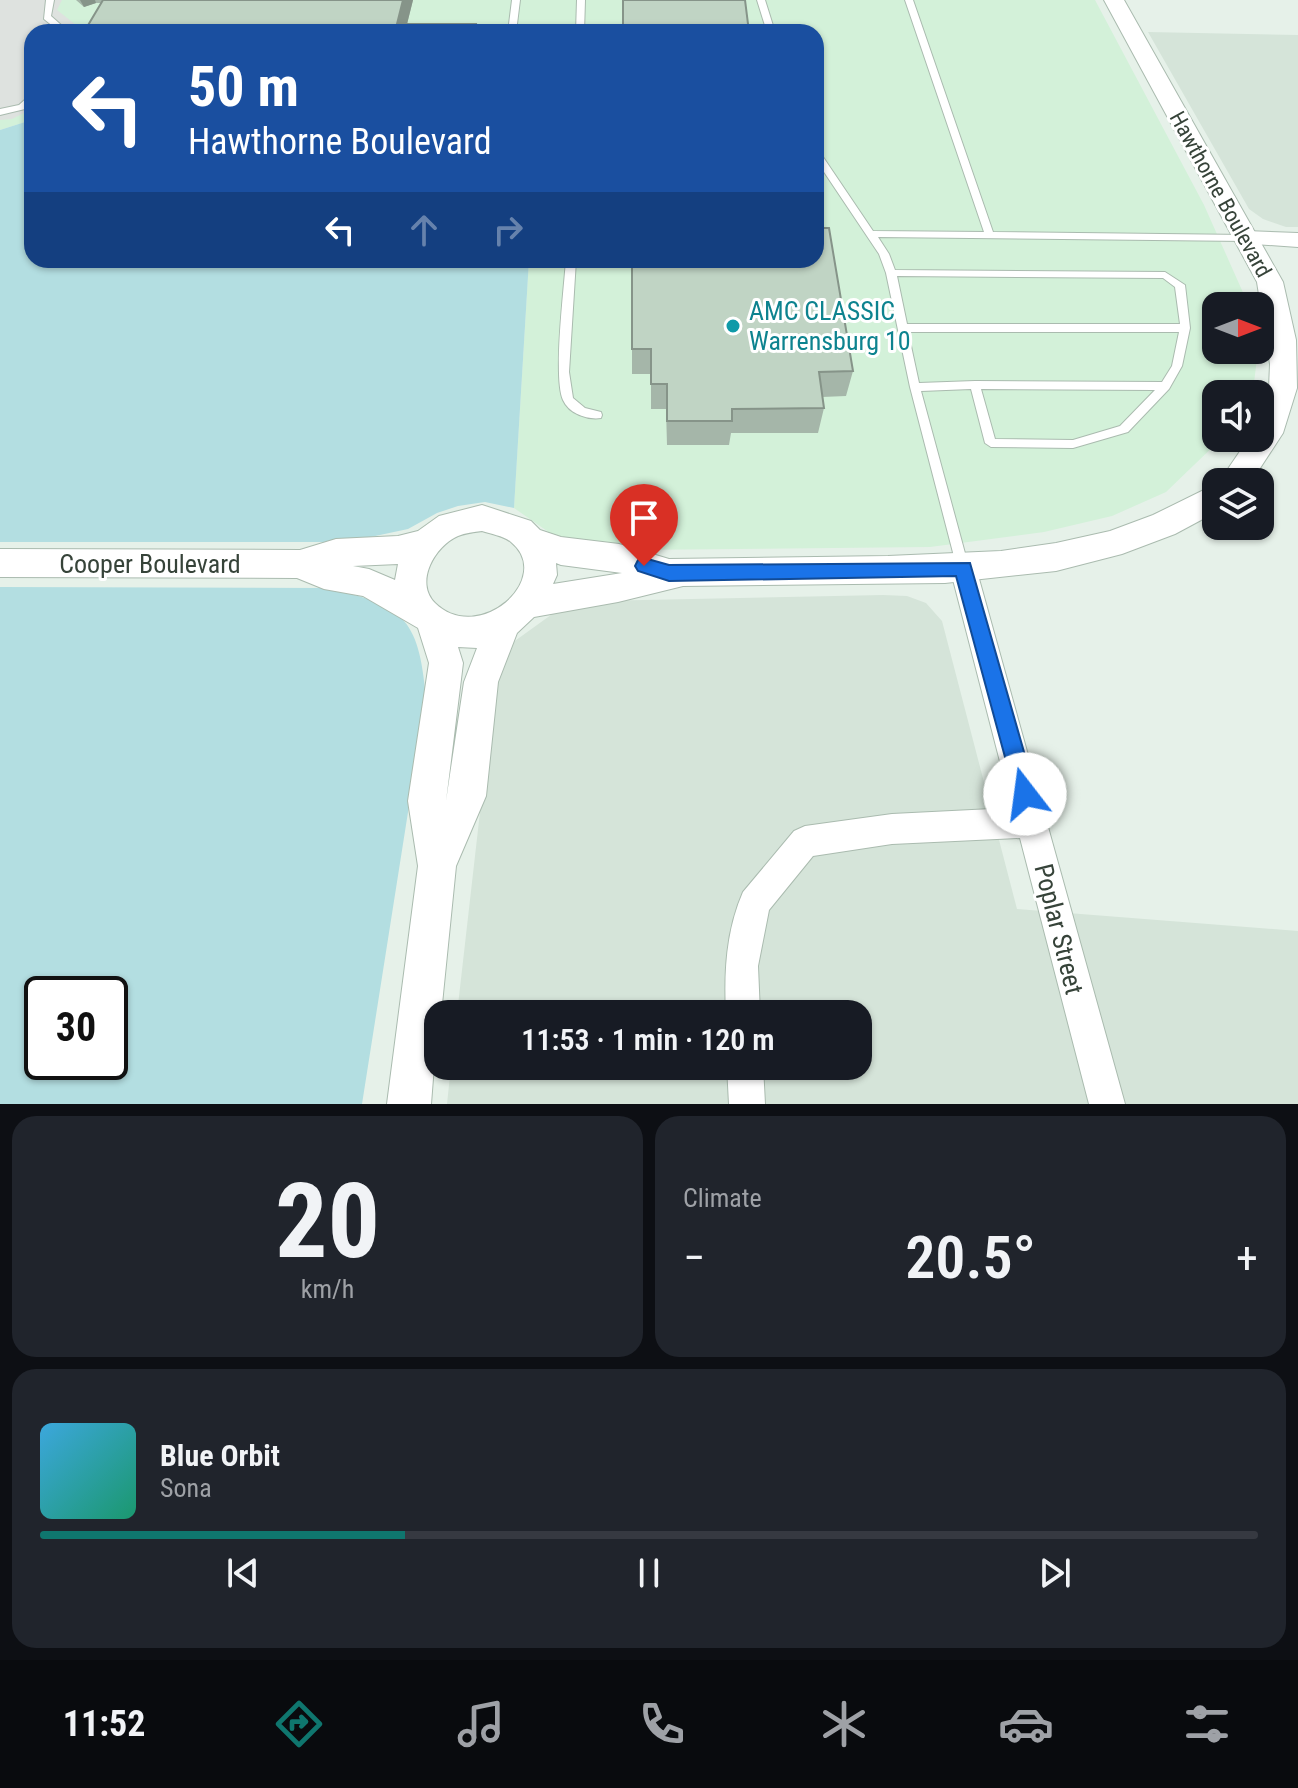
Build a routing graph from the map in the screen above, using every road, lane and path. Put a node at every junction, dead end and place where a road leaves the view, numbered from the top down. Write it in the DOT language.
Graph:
graph roads {
  1 [pos="50,0"];
  2 [pos="516,0"];
  3 [pos="581,0"];
  4 [pos="761,0"];
  5 [pos="909,0"];
  6 [pos="1114,0"];
  7 [pos="55,24"];
  8 [pos="513,24"];
  9 [pos="580,24"];
  10 [pos="768,24"];
  11 [pos="24,105"];
  12 [pos="0,112"];
  13 [pos="824,168"];
  14 [pos="870,234"];
  15 [pos="989,234"];
  16 [pos="1246,238"];
  17 [pos="1298,240"];
  18 [pos="570,268"];
  19 [pos="891,273"];
  20 [pos="902,328"];
  21 [pos="1185,328"];
  22 [pos="1290,341"];
  23 [pos="975,385"];
  24 [pos="1165,386"];
  25 [pos="915,387"];
  26 [pos="597,415"];
  27 [pos="1246,468"];
  28 [pos="1202,506"];
  29 [pos="533,541"];
  30 [pos="426,542"];
  31 [pos="0,563"];
  32 [pos="300,564"];
  33 [pos="963,568"];
  34 [pos="669,573"];
  35 [pos="515,614"];
  36 [pos="427,616"];
  37 [pos="1033,822"];
  38 [pos="437,866"];
  39 [pos="742,1000"];
  40 [pos="746,1080"];
  41 [pos="409,1104"];
  42 [pos="747,1104"];
  43 [pos="1107,1104"];
  1 -- 7 [label="lane"];
  2 -- 8 [label="lane"];
  3 -- 9 [label="lane"];
  4 -- 10 [label="lane"];
  5 -- 15 [label="lane"];
  6 -- 16 [label="street, Hawthorne Boulevard"];
  11 -- 12 [label="lane"];
  13 -- 14 [label="lane"];
  14 -- 15 [label="lane"];
  14 -- 19 [label="lane"];
  15 -- 16 [label="lane"];
  16 -- 17 [label="street"];
  16 -- 22 [label="street, Hawthorne Boulevard"];
  18 -- 26 [label="lane"];
  19 -- 20 [label="lane"];
  19 -- 21 [label="lane"];
  20 -- 21 [label="lane"];
  20 -- 25 [label="lane"];
  21 -- 24 [label="lane"];
  22 -- 27 [label="street, Hawthorne Boulevard"];
  23 -- 24 [label="lane"];
  23 -- 24 [label="lane"];
  23 -- 25 [label="lane"];
  25 -- 33 [label="lane"];
  28 -- 33 [label="street"];
  29 -- 30 [label="street"];
  29 -- 34 [label="street"];
  29 -- 35 [label="street"];
  30 -- 32 [label="street, Cooper Boulevard"];
  30 -- 36 [label="street"];
  31 -- 32 [label="street, Cooper Boulevard"];
  32 -- 36 [label="street, Cooper Boulevard"];
  33 -- 34 [label="street"];
  33 -- 37 [label="street, Poplar Street"];
  34 -- 35 [label="street"];
  35 -- 36 [label="street"];
  35 -- 38 [label="street"];
  36 -- 38 [label="street"];
  37 -- 39 [label="street"];
  37 -- 43 [label="street, Poplar Street"];
  38 -- 41 [label="street"];
  40 -- 42 [label="street"];
}
